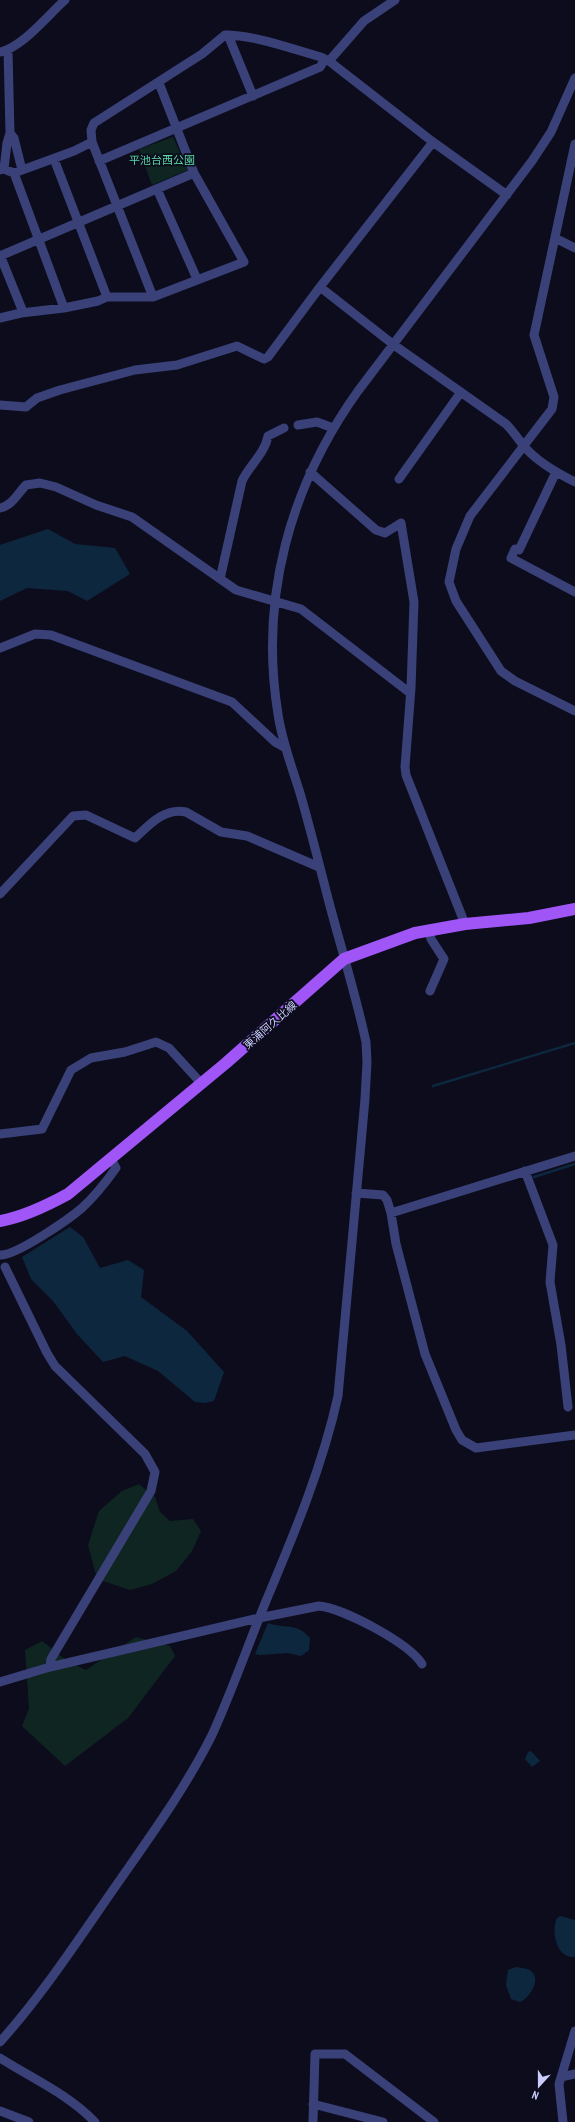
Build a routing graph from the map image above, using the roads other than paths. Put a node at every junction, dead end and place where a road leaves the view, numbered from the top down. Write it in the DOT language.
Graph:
graph roads {
  1 [pos="65,0"];
  2 [pos="395,0"];
  3 [pos="228,35"];
  4 [pos="4,52"];
  5 [pos="327,60"];
  6 [pos="575,78"];
  7 [pos="158,83"];
  8 [pos="572,94"];
  9 [pos="253,96"];
  10 [pos="177,129"];
  11 [pos="10,133"];
  12 [pos="92,142"];
  13 [pos="433,142"];
  14 [pos="574,150"];
  15 [pos="54,159"];
  16 [pos="99,161"];
  17 [pos="2,169"];
  18 [pos="18,171"];
  19 [pos="194,173"];
  20 [pos="157,189"];
  21 [pos="507,195"];
  22 [pos="117,206"];
  23 [pos="78,222"];
  24 [pos="555,238"];
  25 [pos="38,239"];
  26 [pos="575,248"];
  27 [pos="0,255"];
  28 [pos="197,279"];
  29 [pos="320,287"];
  30 [pos="107,297"];
  31 [pos="153,297"];
  32 [pos="64,308"];
  33 [pos="23,312"];
  34 [pos="0,318"];
  35 [pos="394,344"];
  36 [pos="461,392"];
  37 [pos="0,405"];
  38 [pos="298,425"];
  39 [pos="284,428"];
  40 [pos="333,428"];
  41 [pos="524,447"];
  42 [pos="310,472"];
  43 [pos="556,472"];
  44 [pos="399,479"];
  45 [pos="575,482"];
  46 [pos="0,508"];
  47 [pos="220,579"];
  48 [pos="575,592"];
  49 [pos="276,602"];
  50 [pos="0,648"];
  51 [pos="410,693"];
  52 [pos="575,711"];
  53 [pos="284,747"];
  54 [pos="319,867"];
  55 [pos="0,894"];
  56 [pos="575,909"];
  57 [pos="464,924"];
  58 [pos="429,930"];
  59 [pos="344,959"];
  60 [pos="430,991"];
  61 [pos="201,1083"];
  62 [pos="0,1134"];
  63 [pos="575,1156"];
  64 [pos="112,1159"];
  65 [pos="525,1171"];
  66 [pos="356,1193"];
  67 [pos="391,1213"];
  68 [pos="0,1221"];
  69 [pos="3,1256"];
  70 [pos="2,1269"];
  71 [pos="568,1408"];
  72 [pos="575,1435"];
  73 [pos="259,1618"];
  74 [pos="422,1664"];
  75 [pos="50,1667"];
  76 [pos="0,1682"];
  77 [pos="575,2030"];
  78 [pos="0,2042"];
  79 [pos="0,2058"];
  80 [pos="575,2074"];
  81 [pos="561,2077"];
  82 [pos="313,2104"];
  83 [pos="0,2111"];
  84 [pos="29,2122"];
  85 [pos="95,2122"];
  86 [pos="313,2122"];
  87 [pos="383,2122"];
  88 [pos="434,2122"];
  89 [pos="563,2122"];
  1 -- 4 [label="street"];
  2 -- 5 [label="street"];
  3 -- 5 [label="street"];
  3 -- 7 [label="street"];
  3 -- 9 [label="street"];
  4 -- 11 [label="street"];
  5 -- 9 [label="street"];
  5 -- 13 [label="street"];
  6 -- 8 [label="street"];
  7 -- 10 [label="street"];
  7 -- 12 [label="street"];
  8 -- 21 [label="street"];
  9 -- 10 [label="street"];
  10 -- 16 [label="street"];
  10 -- 19 [label="street"];
  11 -- 17 [label="street"];
  11 -- 18 [label="street"];
  12 -- 15 [label="street"];
  12 -- 16 [label="street"];
  13 -- 21 [label="street"];
  13 -- 29 [label="street"];
  14 -- 24 [label="street"];
  15 -- 18 [label="street"];
  15 -- 23 [label="street"];
  16 -- 22 [label="street"];
  17 -- 18 [label="street"];
  18 -- 25 [label="street"];
  19 -- 20 [label="street"];
  19 -- 28 [label="street"];
  20 -- 22 [label="street"];
  20 -- 28 [label="street"];
  21 -- 35 [label="street"];
  22 -- 23 [label="street"];
  22 -- 31 [label="street"];
  23 -- 25 [label="street"];
  23 -- 30 [label="street"];
  24 -- 26 [label="street"];
  24 -- 41 [label="street"];
  25 -- 27 [label="street"];
  25 -- 32 [label="street"];
  27 -- 33 [label="street"];
  28 -- 31 [label="street"];
  29 -- 35 [label="street"];
  29 -- 37 [label="street"];
  30 -- 31 [label="street"];
  30 -- 32 [label="street"];
  32 -- 33 [label="street"];
  33 -- 34 [label="street"];
  35 -- 36 [label="street"];
  35 -- 40 [label="street"];
  36 -- 41 [label="street"];
  36 -- 44 [label="street"];
  38 -- 40 [label="street"];
  39 -- 47 [label="street"];
  40 -- 42 [label="street"];
  41 -- 43 [label="street"];
  41 -- 52 [label="street"];
  42 -- 49 [label="street"];
  42 -- 51 [label="street"];
  43 -- 45 [label="street"];
  43 -- 48 [label="street"];
  46 -- 47 [label="street"];
  47 -- 49 [label="street"];
  49 -- 51 [label="street"];
  49 -- 53 [label="street"];
  50 -- 53 [label="street"];
  51 -- 57 [label="street"];
  53 -- 54 [label="street"];
  54 -- 55 [label="street"];
  54 -- 59 [label="street"];
  56 -- 57 [label="main road, 東浦阿久比線"];
  57 -- 58 [label="main road, 東浦阿久比線"];
  58 -- 59 [label="main road, 東浦阿久比線"];
  58 -- 60 [label="street"];
  59 -- 61 [label="main road, 東浦阿久比線"];
  59 -- 66 [label="street"];
  61 -- 62 [label="street"];
  61 -- 64 [label="main road, 東浦阿久比線"];
  63 -- 65 [label="street"];
  64 -- 68 [label="main road, 東浦阿久比線"];
  64 -- 69 [label="street"];
  65 -- 67 [label="street"];
  65 -- 71 [label="street"];
  66 -- 67 [label="street"];
  66 -- 73 [label="street"];
  67 -- 72 [label="street"];
  69 -- 70 [label="street"];
  70 -- 75 [label="street"];
  73 -- 74 [label="street"];
  73 -- 75 [label="street"];
  73 -- 78 [label="street"];
  75 -- 76 [label="street"];
  77 -- 81 [label="street"];
  79 -- 85 [label="street"];
  80 -- 81 [label="street"];
  81 -- 89 [label="street"];
  82 -- 86 [label="street"];
  82 -- 87 [label="street"];
  82 -- 88 [label="street"];
  83 -- 84 [label="street"];
}
